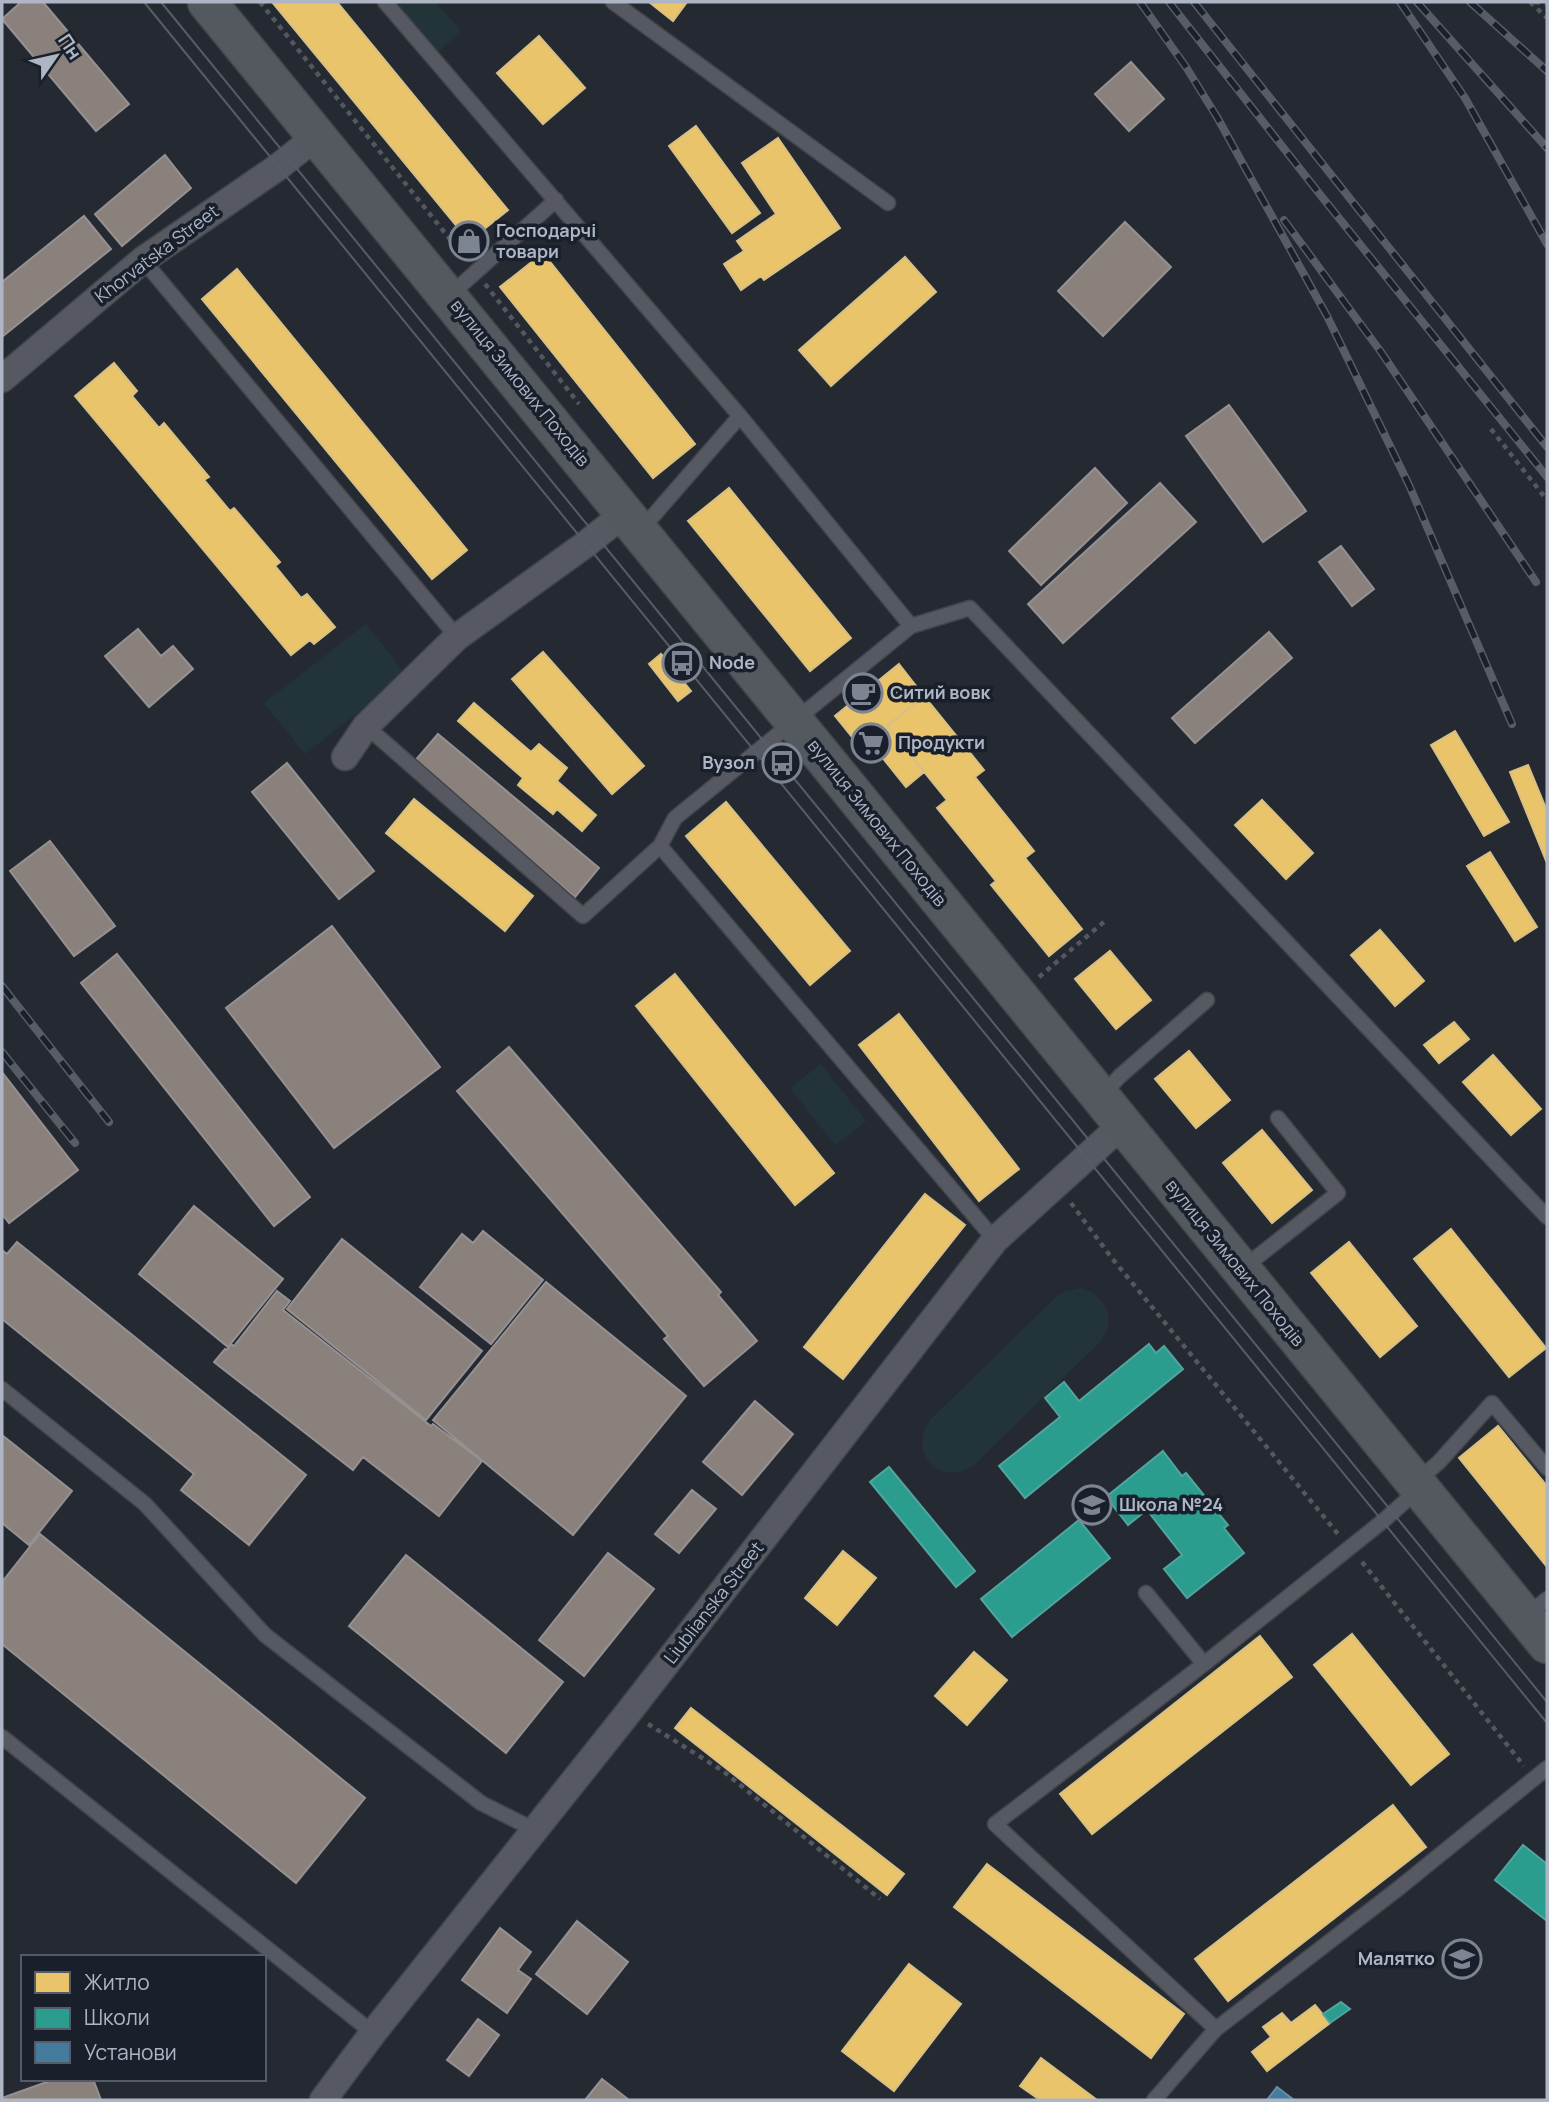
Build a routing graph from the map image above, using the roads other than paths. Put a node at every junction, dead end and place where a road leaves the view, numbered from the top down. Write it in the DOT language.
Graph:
graph roads {
  1 [pos="207,2"];
  2 [pos="385,2"];
  3 [pos="613,2"];
  4 [pos="317,136"];
  5 [pos="556,200"];
  6 [pos="888,203"];
  7 [pos="144,260"];
  8 [pos="449,296"];
  9 [pos="2,379"];
  10 [pos="740,416"];
  11 [pos="633,522"];
  12 [pos="911,626"];
  13 [pos="457,637"];
  14 [pos="793,720"];
  15 [pos="366,726"];
  16 [pos="345,757"];
  17 [pos="660,846"];
  18 [pos="1207,1000"];
  19 [pos="1112,1110"];
  20 [pos="1278,1118"];
  21 [pos="1547,1217"];
  22 [pos="995,1240"];
  23 [pos="1240,1270"];
  24 [pos="2,1389"];
  25 [pos="1547,1468"];
  26 [pos="1417,1486"];
  27 [pos="1146,1593"];
  28 [pos="1540,1620"];
  29 [pos="1204,1664"];
  30 [pos="2,1737"];
  31 [pos="1547,1768"];
  32 [pos="535,1830"];
  33 [pos="1216,2029"];
  34 [pos="373,2033"];
  35 [pos="323,2100"];
  36 [pos="1154,2100"];
  1 -- 4 [label="main road, вулиця Зимових Походів"];
  2 -- 5 [label="lane"];
  3 -- 6 [label="lane"];
  4 -- 7 [label="street, Khorvatska Street"];
  4 -- 8 [label="main road, вулиця Зимових Походів"];
  5 -- 8 [label="lane"];
  5 -- 10 [label="lane"];
  7 -- 9 [label="street, Khorvatska Street"];
  7 -- 13 [label="lane"];
  8 -- 11 [label="main road, вулиця Зимових Походів"];
  10 -- 11 [label="lane"];
  10 -- 12 [label="lane"];
  11 -- 13 [label="street"];
  11 -- 14 [label="main road, вулиця Зимових Походів"];
  12 -- 14 [label="lane"];
  12 -- 21 [label="lane"];
  13 -- 15 [label="street"];
  14 -- 17 [label="lane"];
  14 -- 19 [label="main road, вулиця Зимових Походів"];
  15 -- 16 [label="street"];
  15 -- 17 [label="lane"];
  17 -- 22 [label="lane"];
  18 -- 19 [label="lane"];
  19 -- 22 [label="street, Liublianska Street"];
  19 -- 23 [label="main road, вулиця Зимових Походів"];
  20 -- 23 [label="lane"];
  22 -- 32 [label="street, Liublianska Street"];
  23 -- 26 [label="main road, вулиця Зимових Походів"];
  24 -- 32 [label="lane"];
  25 -- 26 [label="lane"];
  26 -- 28 [label="main road, вулиця Зимових Походів"];
  26 -- 29 [label="lane"];
  27 -- 29 [label="lane"];
  29 -- 33 [label="lane"];
  30 -- 34 [label="lane"];
  31 -- 33 [label="lane"];
  32 -- 34 [label="street, Liublianska Street"];
  33 -- 36 [label="lane"];
  34 -- 35 [label="street, Liublianska Street"];
}
